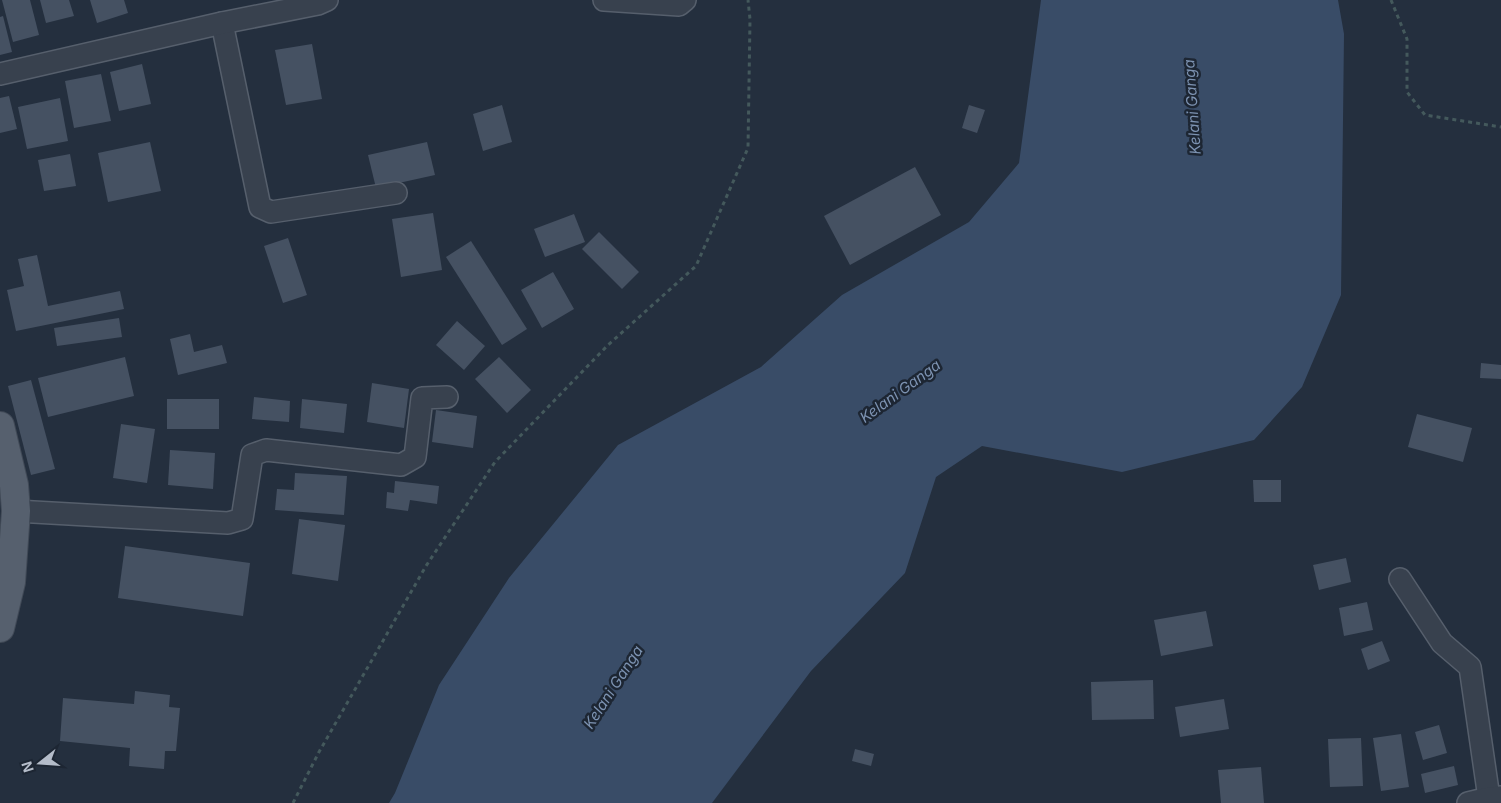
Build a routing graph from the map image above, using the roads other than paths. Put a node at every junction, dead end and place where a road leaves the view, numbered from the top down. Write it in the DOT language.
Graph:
graph roads {
  1 [pos="327,0"];
  2 [pos="604,0"];
  3 [pos="685,0"];
  4 [pos="222,23"];
  5 [pos="0,74"];
  6 [pos="396,193"];
  7 [pos="447,397"];
  8 [pos="0,426"];
  9 [pos="16,511"];
  10 [pos="1400,579"];
  11 [pos="0,628"];
  12 [pos="1495,798"];
  13 [pos="1468,803"];
  1 -- 4 [label="street"];
  2 -- 3 [label="street"];
  4 -- 5 [label="street"];
  4 -- 6 [label="street"];
  7 -- 9 [label="street"];
  8 -- 9 [label="main road"];
  9 -- 11 [label="main road"];
  10 -- 12 [label="street"];
  12 -- 13 [label="street"];
}
